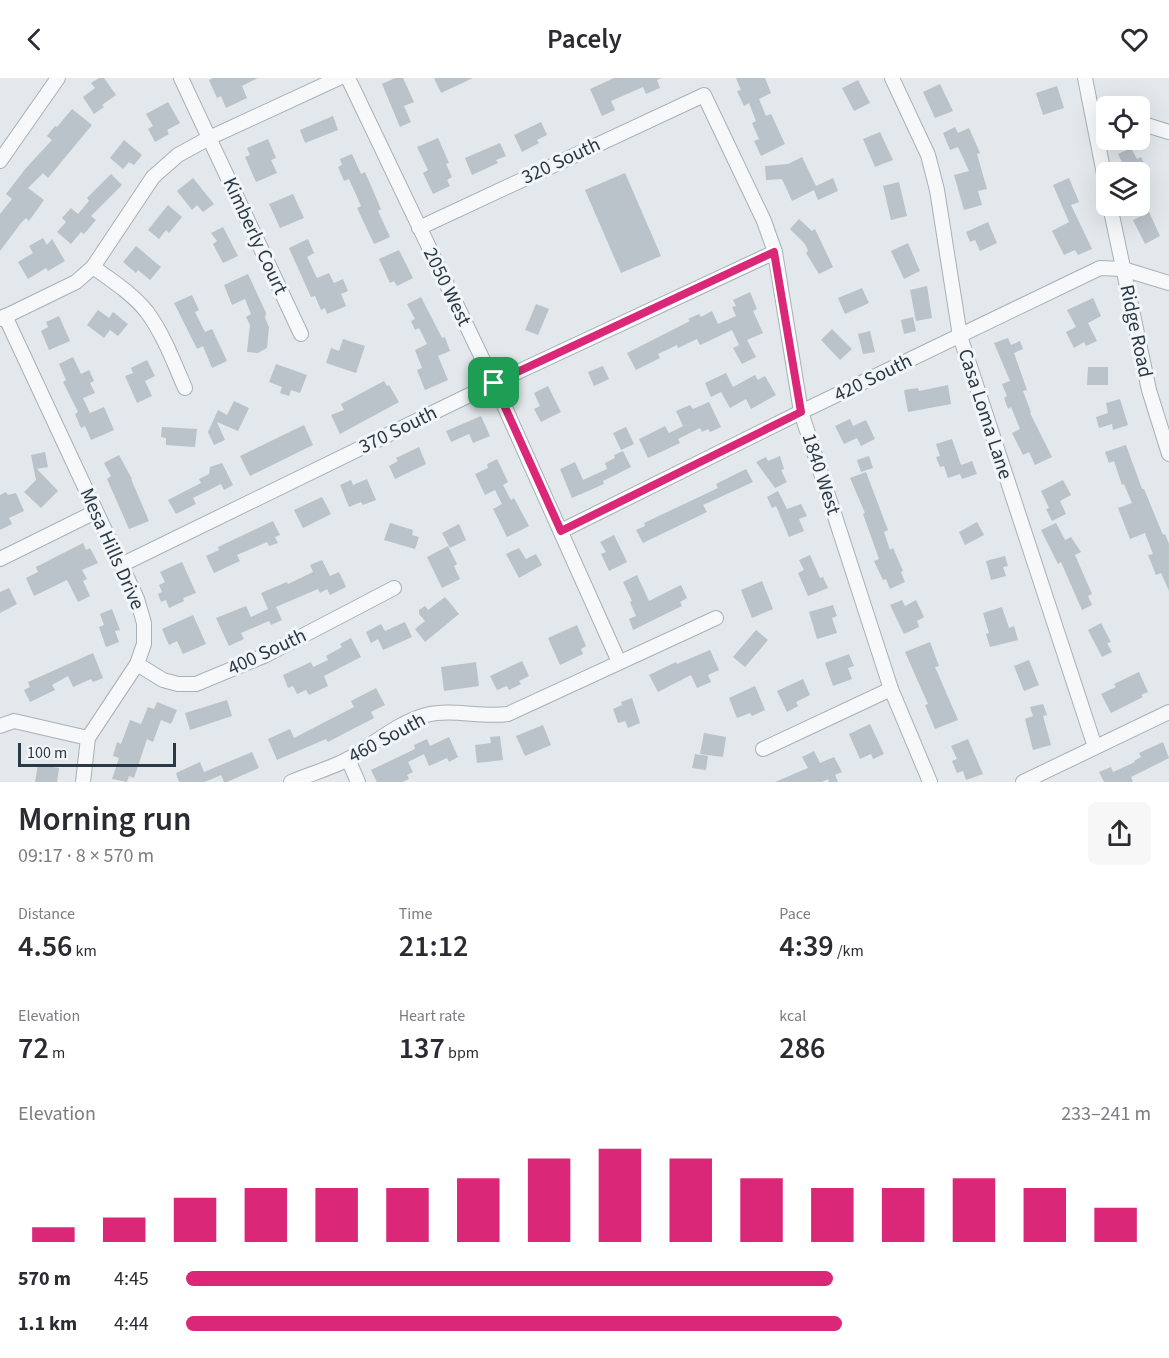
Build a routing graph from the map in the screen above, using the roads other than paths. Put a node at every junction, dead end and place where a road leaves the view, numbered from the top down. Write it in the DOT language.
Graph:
graph roads {
  1 [pos="58,78"];
  2 [pos="181,78"];
  3 [pos="339,78"];
  4 [pos="348,78"];
  5 [pos="892,78"];
  6 [pos="1085,78"];
  7 [pos="704,95"];
  8 [pos="1092,111"];
  9 [pos="1096,112"];
  10 [pos="1150,126"];
  11 [pos="1169,132"];
  12 [pos="209,138"];
  13 [pos="0,161"];
  14 [pos="1102,162"];
  15 [pos="1112,216"];
  16 [pos="419,228"];
  17 [pos="774,252"];
  18 [pos="93,267"];
  19 [pos="1123,269"];
  20 [pos="1169,283"];
  21 [pos="2,317"];
  22 [pos="301,334"];
  23 [pos="960,336"];
  24 [pos="494,383"];
  25 [pos="185,388"];
  26 [pos="801,412"];
  27 [pos="1169,454"];
  28 [pos="95,512"];
  29 [pos="561,531"];
  30 [pos="0,559"];
  31 [pos="121,566"];
  32 [pos="394,588"];
  33 [pos="716,618"];
  34 [pos="619,662"];
  35 [pos="137,664"];
  36 [pos="891,688"];
  37 [pos="1169,712"];
  38 [pos="0,726"];
  39 [pos="88,738"];
  40 [pos="1095,747"];
  41 [pos="763,749"];
  42 [pos="348,759"];
  43 [pos="83,782"];
  44 [pos="291,782"];
  45 [pos="358,782"];
  46 [pos="930,782"];
  47 [pos="1023,782"];
  1 -- 13 [label="street"];
  2 -- 12 [label="street, Kimberly Court"];
  3 -- 12 [label="street, Mesa Hills Drive"];
  4 -- 16 [label="street, 2050 West"];
  5 -- 23 [label="street, Casa Loma Lane"];
  6 -- 8 [label="street"];
  7 -- 16 [label="street, 320 South"];
  7 -- 17 [label="street, 1840 West"];
  8 -- 9 [label="street"];
  8 -- 14 [label="street"];
  10 -- 11 [label="street"];
  12 -- 18 [label="street, Mesa Hills Drive"];
  12 -- 22 [label="street, Kimberly Court"];
  15 -- 19 [label="street, Ridge Road"];
  16 -- 24 [label="street, 2050 West"];
  17 -- 24 [label="street, 370 South"];
  17 -- 26 [label="street, 1840 West"];
  18 -- 21 [label="street, Mesa Hills Drive"];
  18 -- 25 [label="street"];
  19 -- 20 [label="street"];
  19 -- 23 [label="street, 420 South"];
  19 -- 27 [label="street, Ridge Road"];
  21 -- 28 [label="street, Mesa Hills Drive"];
  23 -- 26 [label="street, 420 South"];
  23 -- 40 [label="street, Casa Loma Lane"];
  24 -- 29 [label="street, 2050 West"];
  24 -- 31 [label="street, 370 South"];
  26 -- 29 [label="street, 420 South"];
  26 -- 36 [label="street, 1840 West"];
  28 -- 30 [label="street"];
  28 -- 31 [label="street, Mesa Hills Drive"];
  29 -- 34 [label="street, 2050 West"];
  31 -- 35 [label="street, Mesa Hills Drive"];
  32 -- 35 [label="street, 400 South"];
  33 -- 34 [label="street, 460 South"];
  34 -- 42 [label="street, 460 South"];
  35 -- 39 [label="street, Mesa Hills Drive"];
  36 -- 41 [label="street"];
  36 -- 46 [label="street, 1840 West"];
  37 -- 40 [label="street"];
  38 -- 39 [label="street"];
  39 -- 43 [label="street, Mesa Hills Drive"];
  40 -- 47 [label="street"];
  42 -- 44 [label="street, 460 South"];
  42 -- 45 [label="street"];
}
